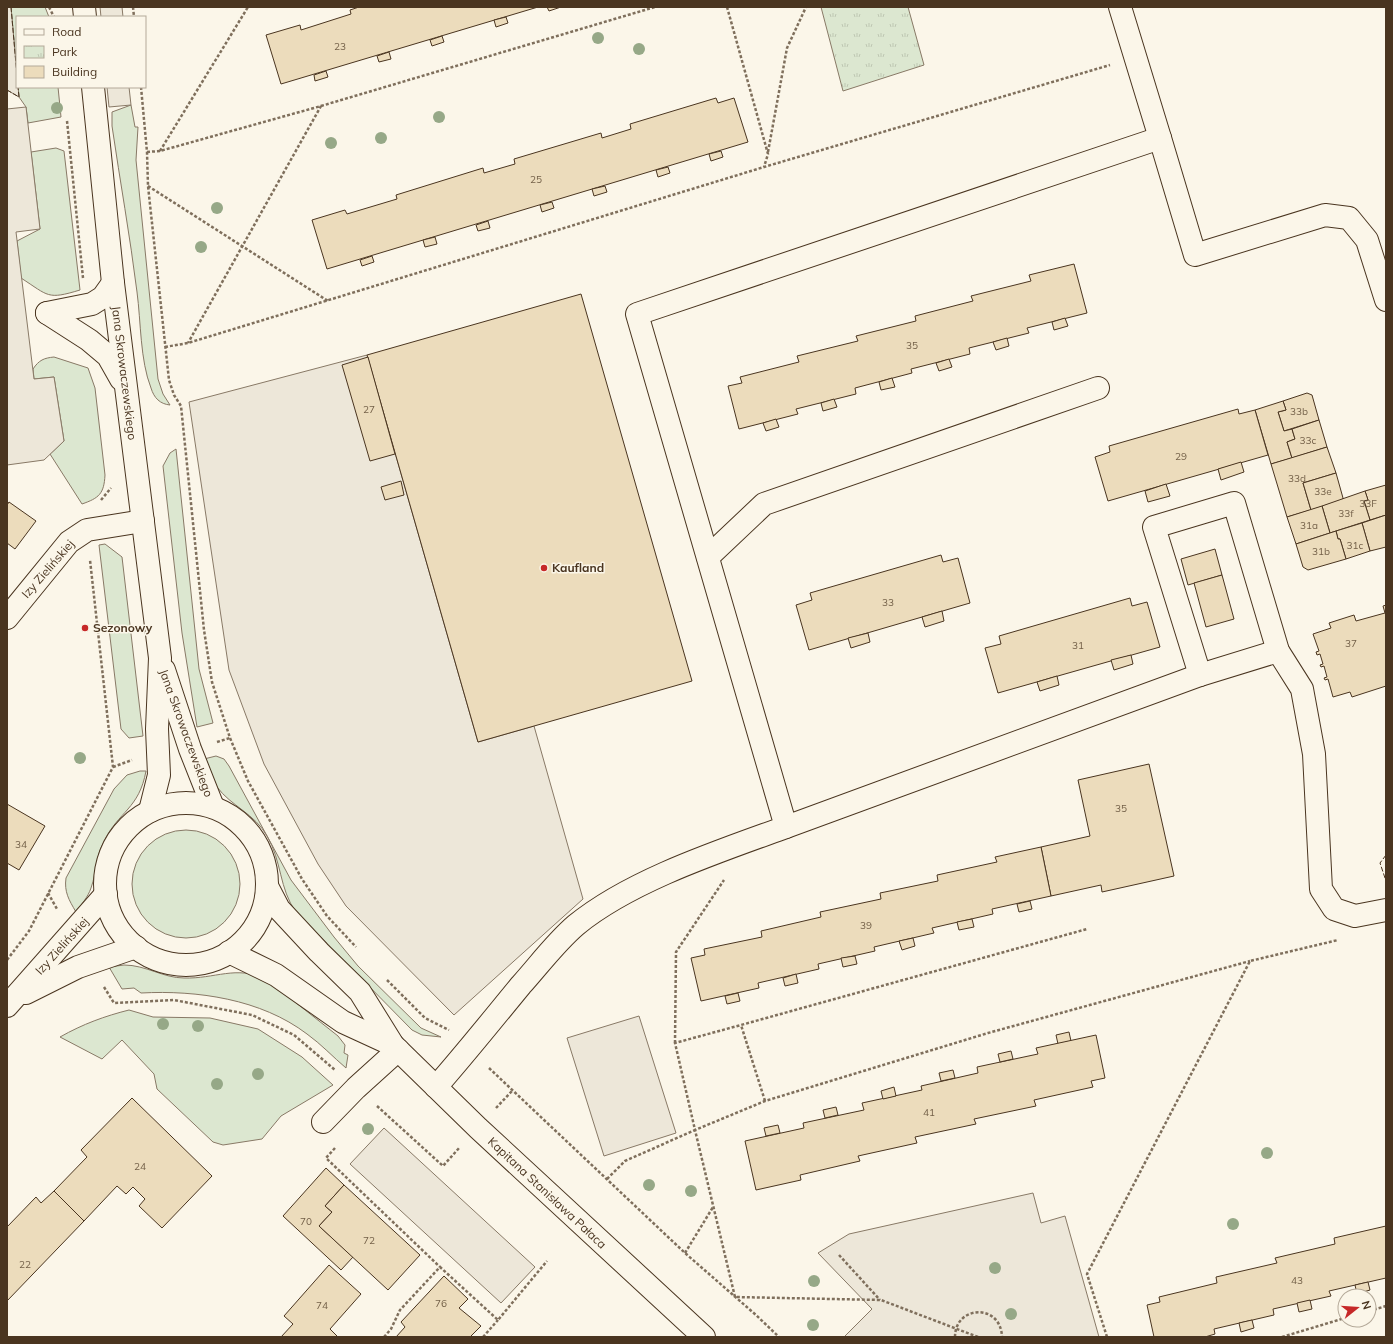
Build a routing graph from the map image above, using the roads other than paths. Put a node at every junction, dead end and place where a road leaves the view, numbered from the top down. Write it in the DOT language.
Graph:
graph roads {
  1 [pos="1120,7"];
  2 [pos="93,88"];
  3 [pos="1160,138"];
  4 [pos="113,283"];
  5 [pos="1386,300"];
  6 [pos="125,385"];
  7 [pos="1098,388"];
  8 [pos="143,521"];
  9 [pos="708,557"];
  10 [pos="7,618"];
  11 [pos="1278,651"];
  12 [pos="160,658"];
  13 [pos="1200,675"];
  14 [pos="213,807"];
  15 [pos="150,811"];
  16 [pos="786,827"];
  17 [pos="267,886"];
  18 [pos="106,894"];
  19 [pos="1386,910"];
  20 [pos="136,947"];
  21 [pos="229,952"];
  22 [pos="11,1002"];
  23 [pos="396,1048"];
  24 [pos="436,1088"];
  25 [pos="323,1122"];
  26 [pos="704,1337"];
  1 -- 3 [label="street"];
  2 -- 4 [label="street, Jana Skrowaczewskiego"];
  3 -- 5 [label="street"];
  3 -- 9 [label="street"];
  4 -- 6 [label="street, Jana Skrowaczewskiego"];
  4 -- 6 [label="street"];
  6 -- 8 [label="street, Jana Skrowaczewskiego"];
  7 -- 9 [label="street"];
  8 -- 10 [label="street, Izy Zielińskiej"];
  8 -- 12 [label="street, Jana Skrowaczewskiego"];
  9 -- 16 [label="street"];
  11 -- 13 [label="street"];
  11 -- 13 [label="street"];
  11 -- 19 [label="street"];
  12 -- 14 [label="street, Jana Skrowaczewskiego"];
  12 -- 15 [label="street, Jana Skrowaczewskiego"];
  13 -- 16 [label="street"];
  14 -- 15 [label="street"];
  14 -- 17 [label="street"];
  15 -- 18 [label="street"];
  16 -- 24 [label="street"];
  17 -- 21 [label="street"];
  17 -- 23 [label="street, Kapitana Stanisława Pałaca"];
  18 -- 20 [label="street"];
  18 -- 22 [label="street, Izy Zielińskiej"];
  20 -- 21 [label="street"];
  20 -- 22 [label="street, Izy Zielińskiej"];
  21 -- 23 [label="street, Kapitana Stanisława Pałaca"];
  23 -- 24 [label="street, Kapitana Stanisława Pałaca"];
  23 -- 25 [label="street"];
  24 -- 26 [label="street, Kapitana Stanisława Pałaca"];
}
